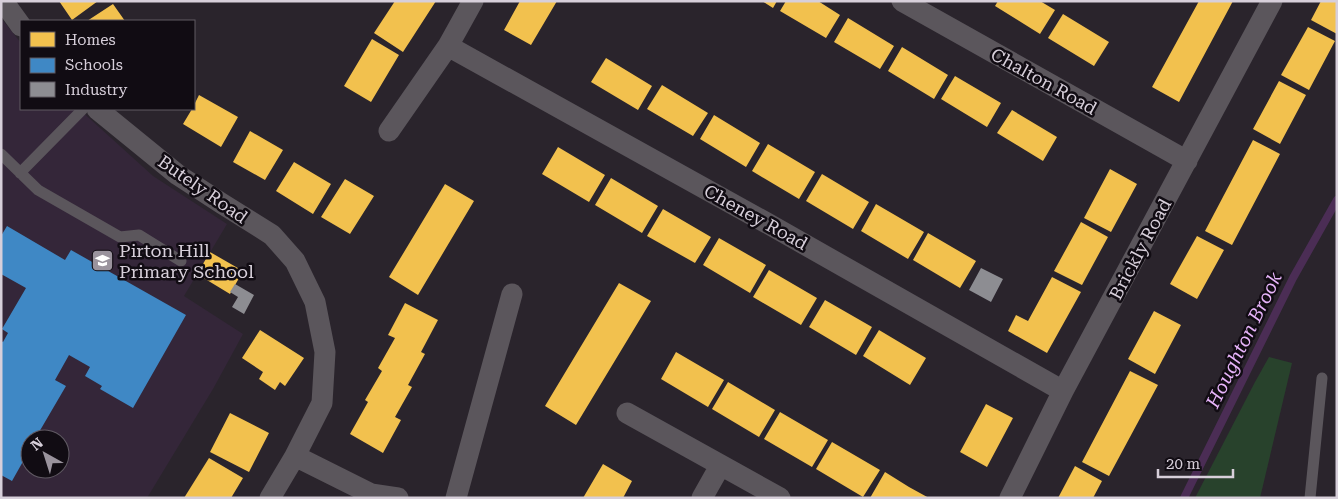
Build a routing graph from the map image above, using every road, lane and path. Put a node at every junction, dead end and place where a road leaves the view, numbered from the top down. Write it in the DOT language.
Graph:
graph roads {
  1 [pos="3,1"];
  2 [pos="474,1"];
  3 [pos="902,1"];
  4 [pos="1272,1"];
  5 [pos="20,25"];
  6 [pos="448,46"];
  7 [pos="82,110"];
  8 [pos="98,110"];
  9 [pos="389,131"];
  10 [pos="1,154"];
  11 [pos="1187,161"];
  12 [pos="20,172"];
  13 [pos="181,261"];
  14 [pos="512,294"];
  15 [pos="1322,378"];
  16 [pos="1064,391"];
  17 [pos="627,413"];
  18 [pos="295,456"];
  19 [pos="720,466"];
  20 [pos="270,498"];
  21 [pos="398,498"];
  22 [pos="456,498"];
  23 [pos="702,498"];
  24 [pos="780,498"];
  25 [pos="1010,498"];
  26 [pos="1310,498"];
  1 -- 5 [label="street"];
  2 -- 6 [label="street"];
  3 -- 11 [label="street, Chalton Road"];
  4 -- 11 [label="street, Brickly Road"];
  6 -- 9 [label="street"];
  6 -- 16 [label="street, Cheney Road"];
  7 -- 12 [label="lane"];
  8 -- 18 [label="street, Butely Road"];
  10 -- 12 [label="lane"];
  11 -- 16 [label="street, Brickly Road"];
  12 -- 13 [label="lane"];
  14 -- 22 [label="street"];
  15 -- 26 [label="lane"];
  16 -- 25 [label="street, Brickly Road"];
  17 -- 19 [label="street"];
  18 -- 20 [label="street, Butely Road"];
  18 -- 21 [label="street"];
  19 -- 23 [label="street"];
  19 -- 24 [label="street"];
}
